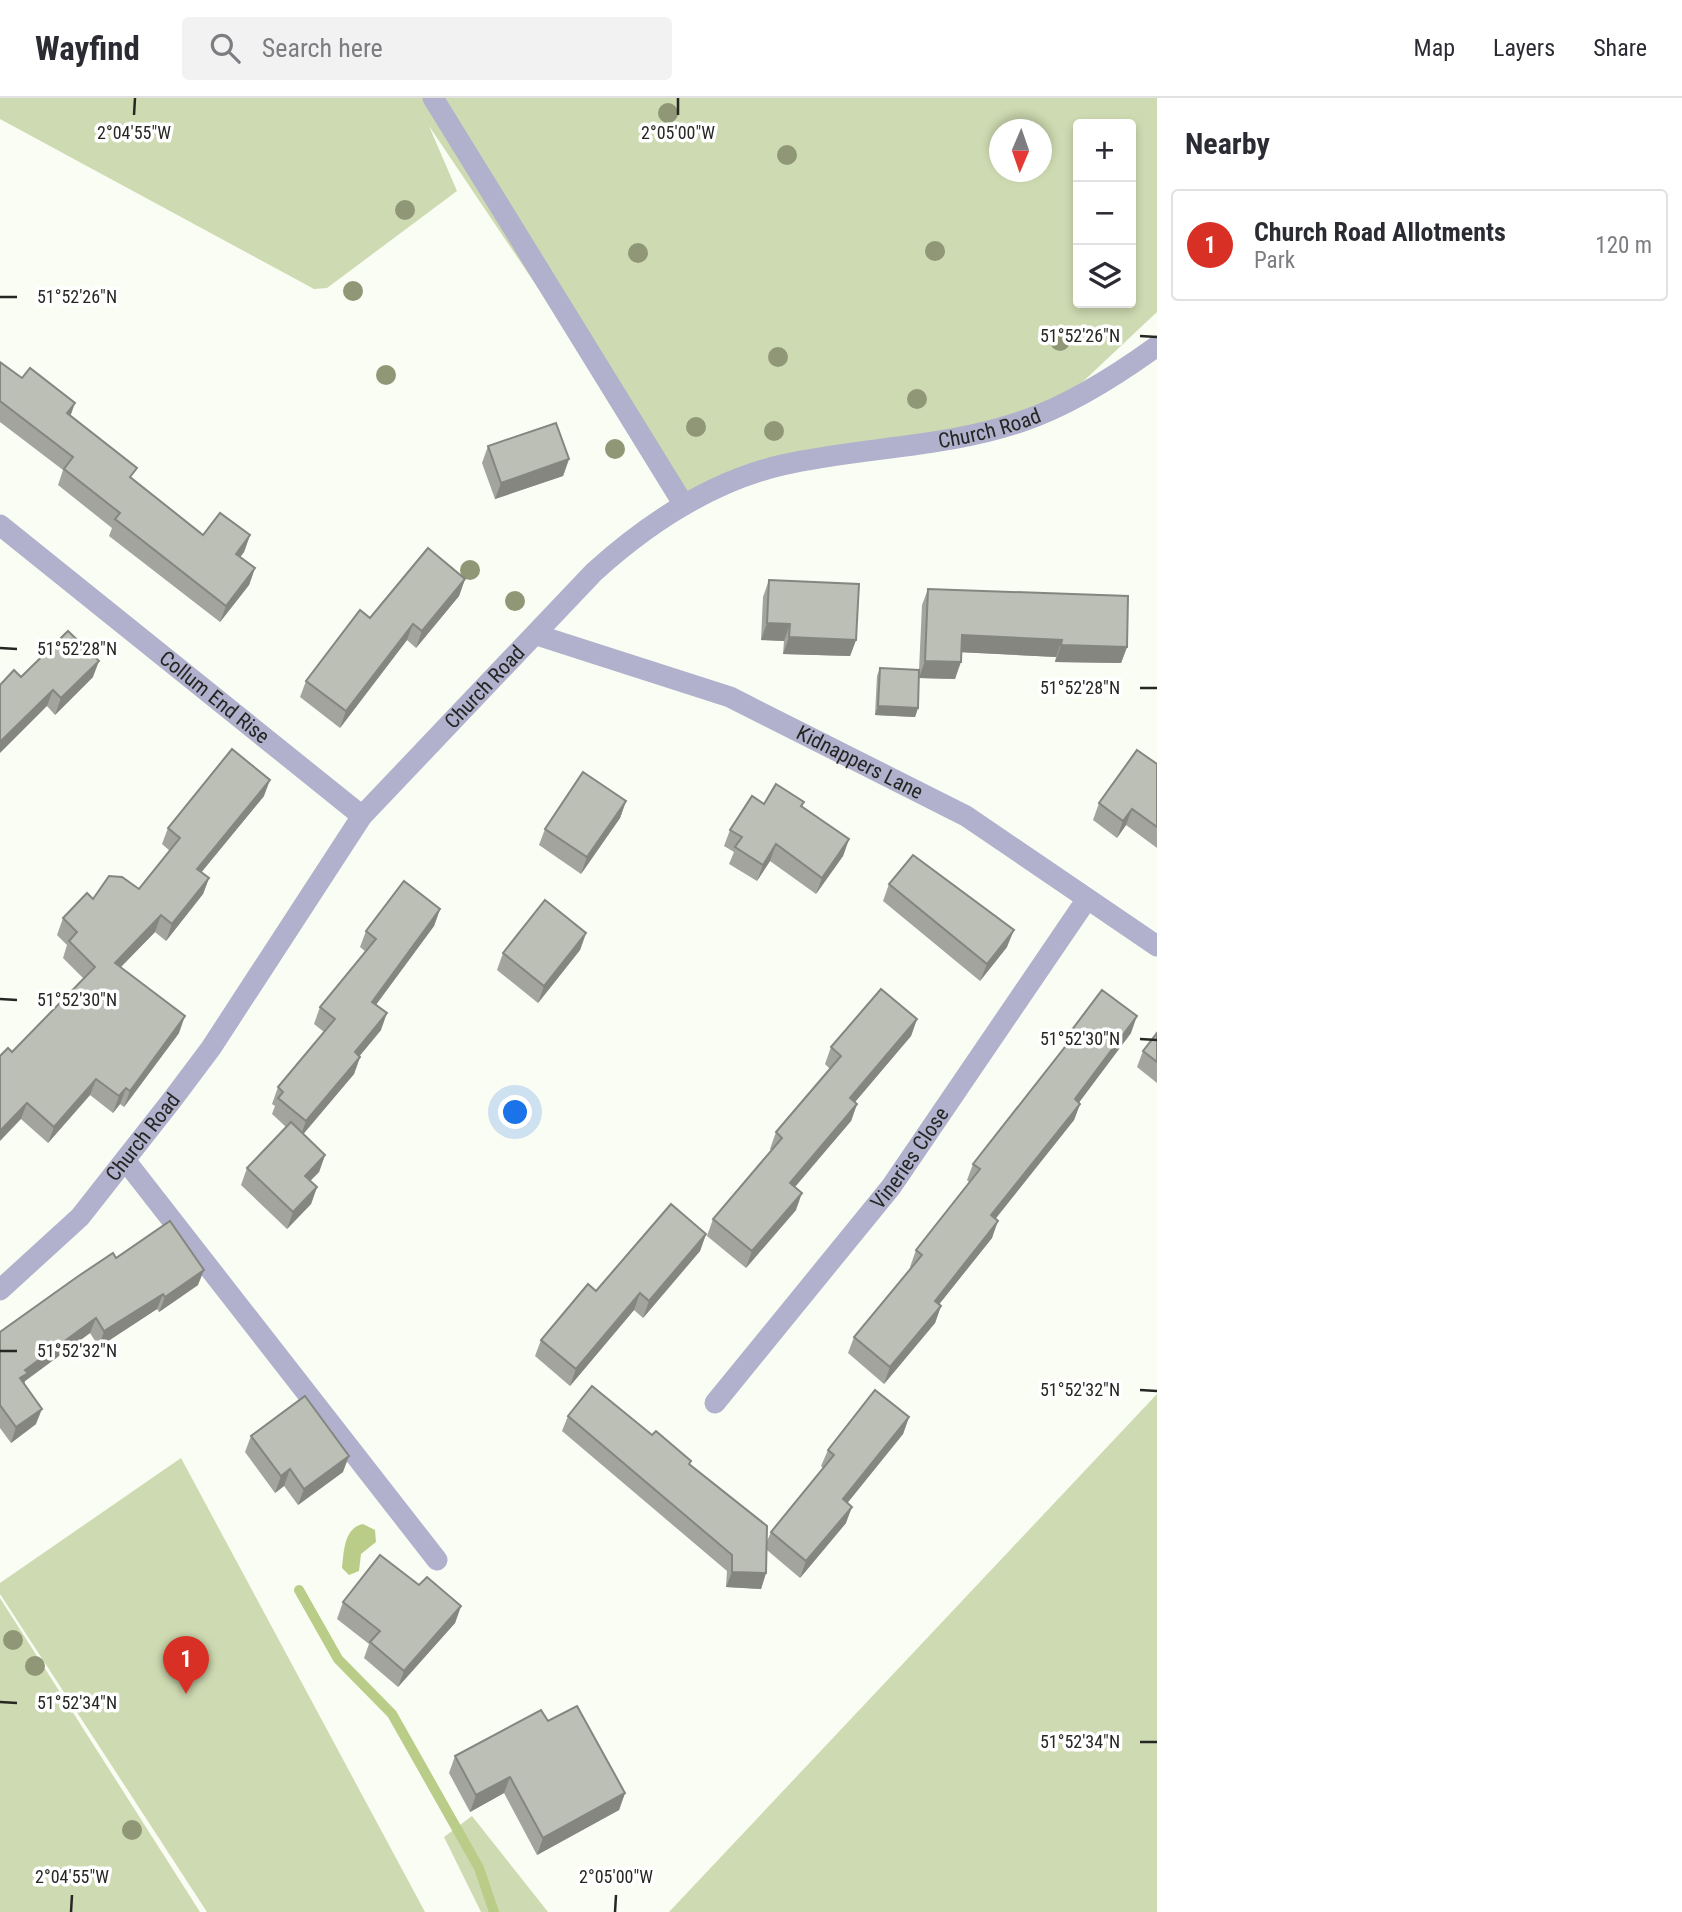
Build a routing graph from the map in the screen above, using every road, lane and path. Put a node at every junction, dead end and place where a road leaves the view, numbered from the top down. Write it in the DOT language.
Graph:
graph roads {
  1 [pos="433,98"];
  2 [pos="1157,346"];
  3 [pos="684,505"];
  4 [pos="0,525"];
  5 [pos="537,635"];
  6 [pos="362,816"];
  7 [pos="1087,899"];
  8 [pos="1157,946"];
  9 [pos="125,1160"];
  10 [pos="0,1290"];
  11 [pos="715,1403"];
  12 [pos="437,1560"];
  1 -- 3 [label="street"];
  2 -- 3 [label="street, Church Road"];
  3 -- 5 [label="street, Church Road"];
  4 -- 6 [label="street, Collum End Rise"];
  5 -- 6 [label="street, Church Road"];
  5 -- 7 [label="street, Kidnappers Lane"];
  6 -- 9 [label="street, Church Road"];
  7 -- 8 [label="street, Kidnappers Lane"];
  7 -- 11 [label="street, Vineries Close"];
  9 -- 10 [label="street, Church Road"];
  9 -- 12 [label="street"];
}
